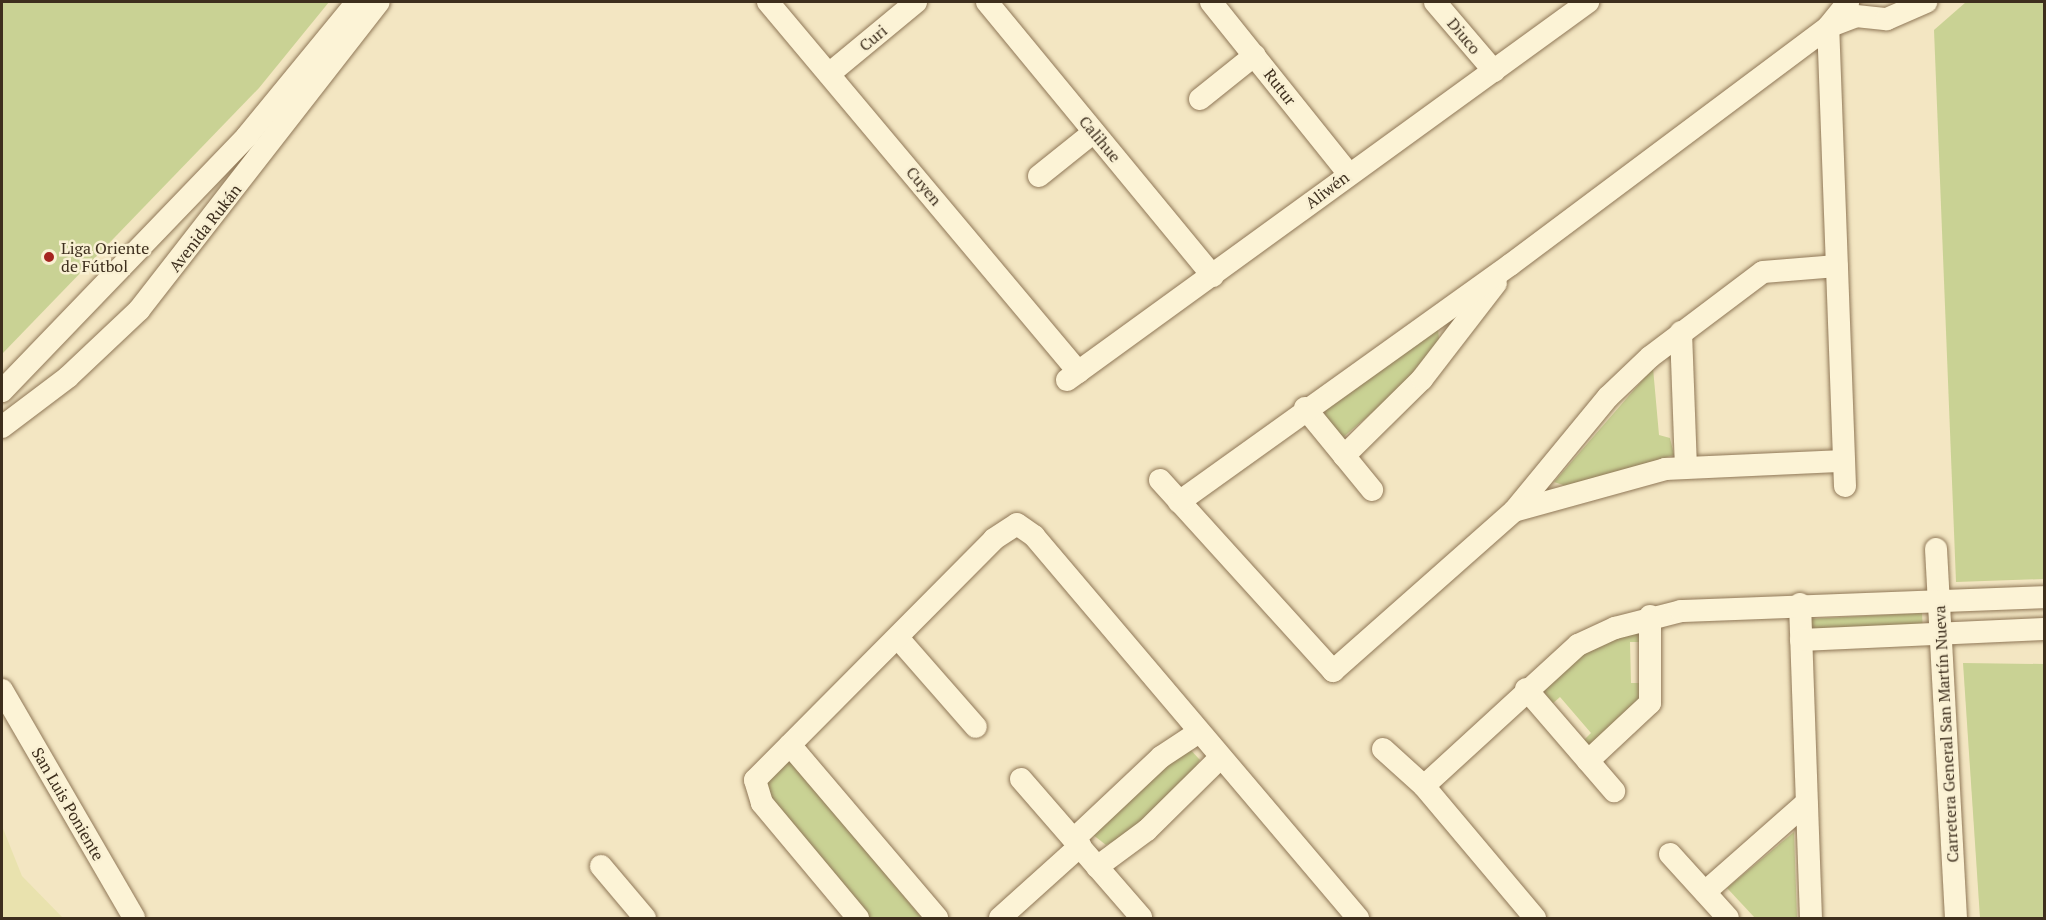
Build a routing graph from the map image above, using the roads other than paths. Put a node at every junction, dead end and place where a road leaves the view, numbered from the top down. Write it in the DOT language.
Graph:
graph roads {
  1 [pos="357,2"];
  2 [pos="379,2"];
  3 [pos="768,2"];
  4 [pos="916,2"];
  5 [pos="987,2"];
  6 [pos="1211,2"];
  7 [pos="1435,2"];
  8 [pos="1588,2"];
  9 [pos="1848,2"];
  10 [pos="1926,2"];
  11 [pos="1887,10"];
  12 [pos="1828,27"];
  13 [pos="1255,55"];
  14 [pos="1494,71"];
  15 [pos="829,74"];
  16 [pos="1200,99"];
  17 [pos="1094,132"];
  18 [pos="1349,174"];
  19 [pos="1039,176"];
  20 [pos="1510,266"];
  21 [pos="1837,266"];
  22 [pos="1213,276"];
  23 [pos="1681,332"];
  24 [pos="1073,376"];
  25 [pos="2,391"];
  26 [pos="1305,408"];
  27 [pos="2,427"];
  28 [pos="1344,456"];
  29 [pos="1844,461"];
  30 [pos="1686,467"];
  31 [pos="1160,480"];
  32 [pos="1845,486"];
  33 [pos="1372,490"];
  34 [pos="1179,502"];
  35 [pos="1514,511"];
  36 [pos="1936,549"];
  37 [pos="2044,597"];
  38 [pos="1939,598"];
  39 [pos="1800,604"];
  40 [pos="1650,616"];
  41 [pos="2044,630"];
  42 [pos="1940,636"];
  43 [pos="898,638"];
  44 [pos="1801,640"];
  45 [pos="1526,689"];
  46 [pos="2,690"];
  47 [pos="976,727"];
  48 [pos="1199,732"];
  49 [pos="789,746"];
  50 [pos="1383,749"];
  51 [pos="1220,758"];
  52 [pos="1588,761"];
  53 [pos="1021,779"];
  54 [pos="1424,786"];
  55 [pos="1614,791"];
  56 [pos="1806,803"];
  57 [pos="1077,843"];
  58 [pos="1670,854"];
  59 [pos="601,866"];
  60 [pos="1097,867"];
  61 [pos="1705,892"];
  62 [pos="639,916"];
  63 [pos="1141,917"];
  64 [pos="134,918"];
  65 [pos="858,918"];
  66 [pos="937,918"];
  67 [pos="1000,918"];
  68 [pos="1358,918"];
  69 [pos="1535,918"];
  70 [pos="1728,918"];
  71 [pos="1811,918"];
  72 [pos="1956,918"];
  1 -- 25 [label="street"];
  2 -- 27 [label="street, Avenida Rukán"];
  3 -- 15 [label="street, Cuyen"];
  4 -- 15 [label="street, Curi"];
  5 -- 17 [label="street, Calihue"];
  6 -- 13 [label="street, Rutur"];
  7 -- 14 [label="street, Diuco"];
  8 -- 14 [label="street, Aliwén"];
  9 -- 12 [label="street"];
  10 -- 11 [label="street"];
  11 -- 12 [label="street"];
  12 -- 20 [label="street"];
  12 -- 21 [label="street"];
  13 -- 16 [label="street"];
  13 -- 18 [label="street, Rutur"];
  14 -- 18 [label="street, Aliwén"];
  15 -- 24 [label="street, Cuyen"];
  17 -- 19 [label="street"];
  17 -- 22 [label="street, Calihue"];
  18 -- 22 [label="street, Aliwén"];
  20 -- 26 [label="street"];
  20 -- 28 [label="street"];
  21 -- 23 [label="street"];
  21 -- 29 [label="street"];
  22 -- 24 [label="street, Aliwén"];
  23 -- 30 [label="street"];
  23 -- 35 [label="street"];
  26 -- 28 [label="street"];
  26 -- 34 [label="street"];
  28 -- 33 [label="street"];
  29 -- 30 [label="street"];
  29 -- 32 [label="street"];
  30 -- 35 [label="street"];
  31 -- 34 [label="street"];
  34 -- 35 [label="street"];
  36 -- 38 [label="street, Carretera General San Martín Nueva"];
  37 -- 38 [label="street"];
  38 -- 39 [label="street"];
  38 -- 42 [label="street, Carretera General San Martín Nueva"];
  39 -- 40 [label="street"];
  39 -- 44 [label="street"];
  40 -- 45 [label="street"];
  40 -- 52 [label="street"];
  41 -- 42 [label="street"];
  42 -- 44 [label="street"];
  42 -- 72 [label="street, Carretera General San Martín Nueva"];
  43 -- 47 [label="street"];
  43 -- 48 [label="street"];
  43 -- 49 [label="street"];
  44 -- 56 [label="street"];
  45 -- 52 [label="street"];
  45 -- 54 [label="street"];
  46 -- 64 [label="street, San Luis Poniente"];
  48 -- 51 [label="street"];
  48 -- 57 [label="street"];
  49 -- 65 [label="street"];
  49 -- 66 [label="street"];
  50 -- 54 [label="street"];
  51 -- 60 [label="street"];
  51 -- 68 [label="street"];
  52 -- 55 [label="street"];
  53 -- 57 [label="street"];
  54 -- 69 [label="street"];
  56 -- 61 [label="street"];
  56 -- 71 [label="street"];
  57 -- 60 [label="street"];
  57 -- 67 [label="street"];
  58 -- 61 [label="street"];
  59 -- 62 [label="street"];
  60 -- 63 [label="street"];
  61 -- 70 [label="street"];
}
